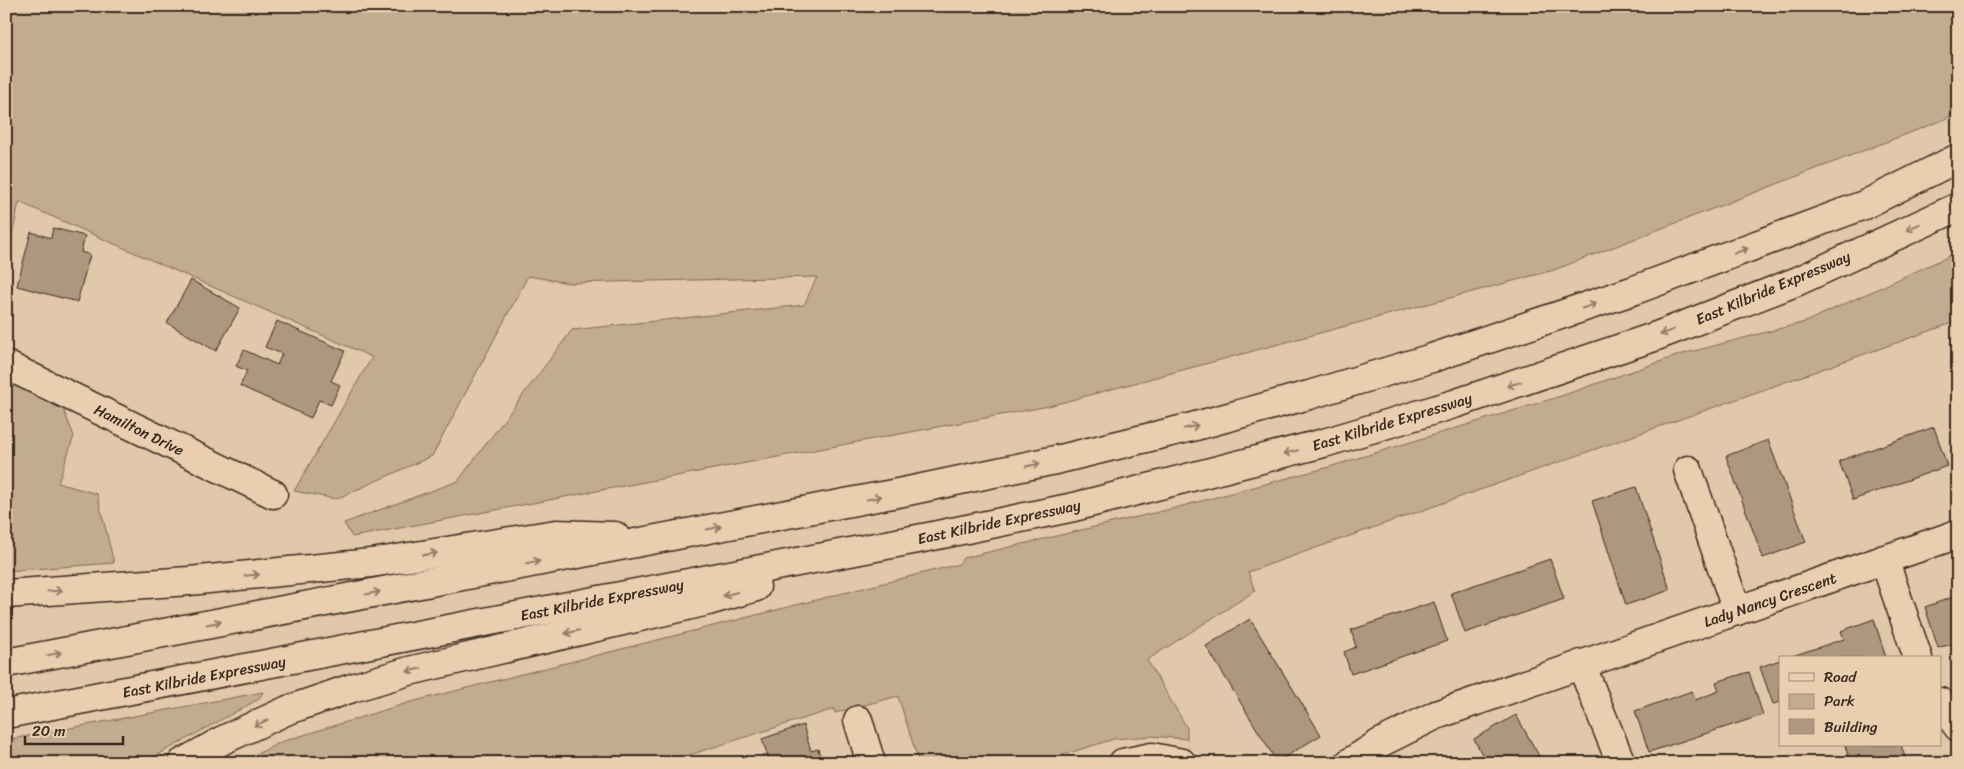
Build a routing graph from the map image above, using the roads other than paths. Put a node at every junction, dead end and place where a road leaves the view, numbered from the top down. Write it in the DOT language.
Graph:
graph roads {
  1 [pos="1958,158"];
  2 [pos="1958,207"];
  3 [pos="6,365"];
  4 [pos="1688,470"];
  5 [pos="273,494"];
  6 [pos="1958,534"];
  7 [pos="666,537"];
  8 [pos="928,537"];
  9 [pos="1884,559"];
  10 [pos="6,594"];
  11 [pos="1738,611"];
  12 [pos="1917,656"];
  13 [pos="6,663"];
  14 [pos="1581,664"];
  15 [pos="1942,705"];
  16 [pos="6,714"];
  17 [pos="858,720"];
  18 [pos="1958,727"];
  19 [pos="182,763"];
  20 [pos="871,763"];
  21 [pos="1124,763"];
  22 [pos="1182,763"];
  23 [pos="1349,763"];
  24 [pos="1621,763"];
  7 -- 1 [label="main road, one-way"];
  2 -- 8 [label="main road, East Kilbride Expressway, one-way"];
  3 -- 5 [label="main road, Hamilton Drive"];
  4 -- 11 [label="main road"];
  6 -- 9 [label="main road, Lady Nancy Crescent"];
  10 -- 7 [label="main road, one-way"];
  13 -- 7 [label="main road, one-way"];
  8 -- 16 [label="main road, East Kilbride Expressway"];
  8 -- 19 [label="main road, one-way"];
  9 -- 11 [label="main road, Lady Nancy Crescent"];
  9 -- 12 [label="main road"];
  11 -- 14 [label="main road, Lady Nancy Crescent"];
  14 -- 23 [label="main road, Lady Nancy Crescent"];
  14 -- 24 [label="main road"];
  15 -- 18 [label="main road"];
  17 -- 20 [label="main road"];
  21 -- 22 [label="main road"];
}
